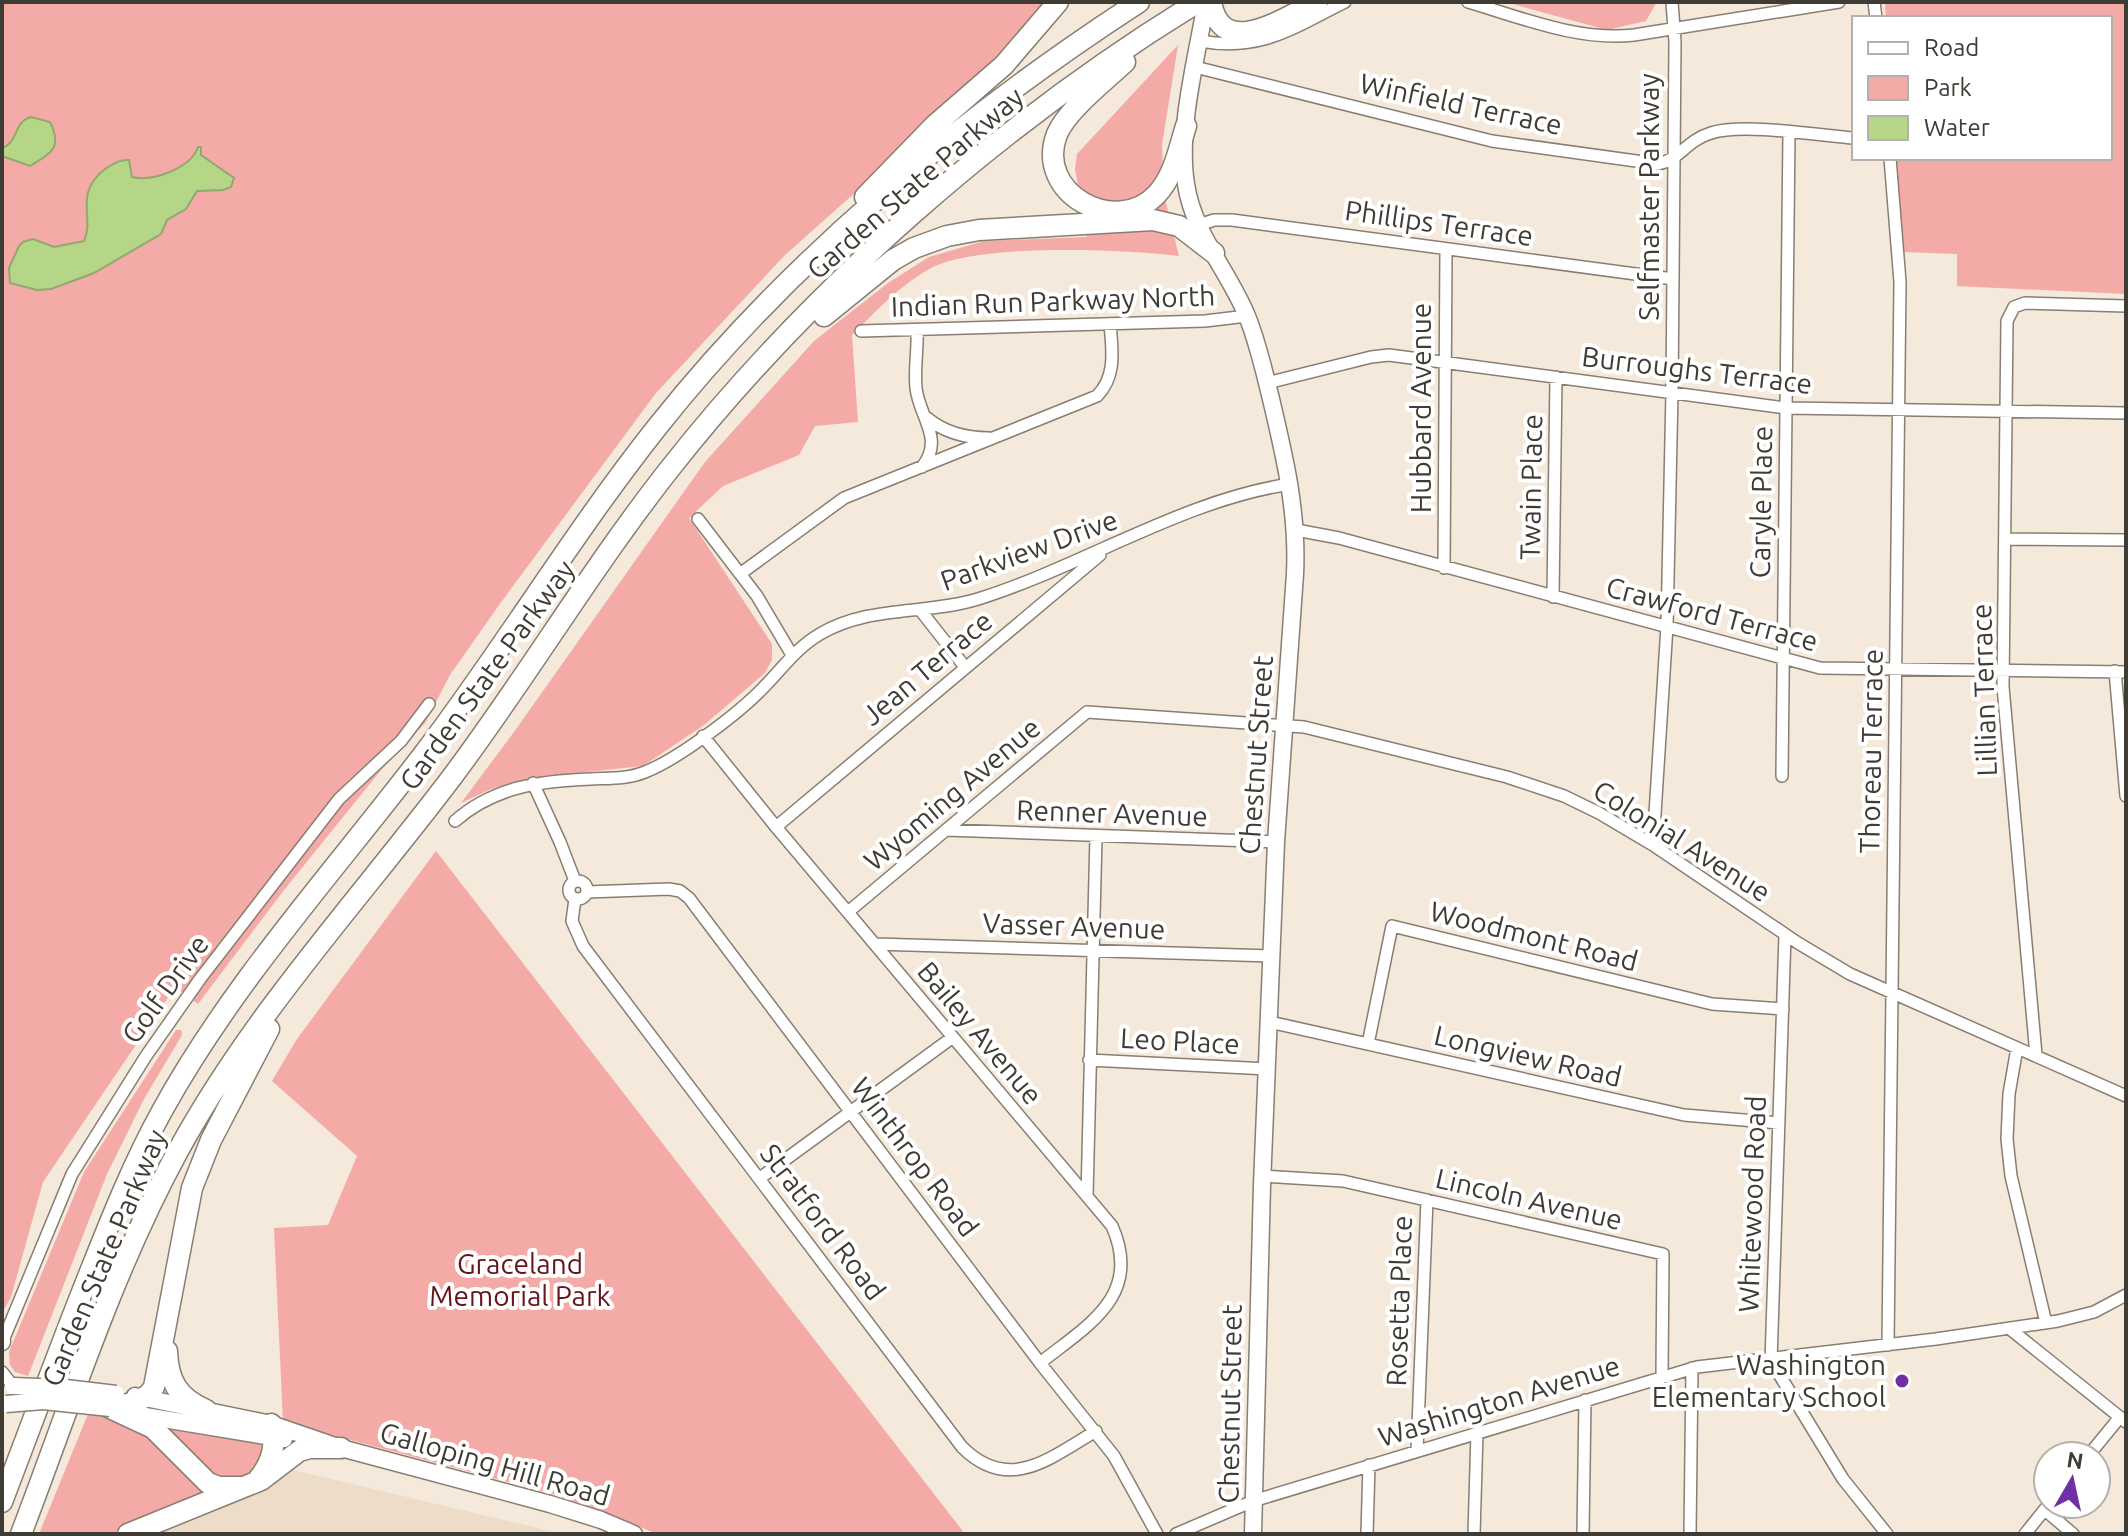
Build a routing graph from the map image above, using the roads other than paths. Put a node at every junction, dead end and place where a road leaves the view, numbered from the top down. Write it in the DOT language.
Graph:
graph roads {
  1 [pos="1058,2"];
  2 [pos="1139,2"];
  3 [pos="1198,2"];
  4 [pos="1209,2"];
  5 [pos="1317,2"];
  6 [pos="1345,2"];
  7 [pos="1468,2"];
  8 [pos="1672,2"];
  9 [pos="1839,2"];
  10 [pos="1172,18"];
  11 [pos="1674,29"];
  12 [pos="1200,41"];
  13 [pos="1195,67"];
  14 [pos="1186,126"];
  15 [pos="1789,133"];
  16 [pos="1852,138"];
  17 [pos="1673,159"];
  18 [pos="1890,160"];
  19 [pos="1118,212"];
  20 [pos="1199,225"];
  21 [pos="1446,249"];
  22 [pos="1214,253"];
  23 [pos="1673,279"];
  24 [pos="2126,306"];
  25 [pos="1247,316"];
  26 [pos="754,317"];
  27 [pos="1110,324"];
  28 [pos="917,330"];
  29 [pos="861,331"];
  30 [pos="1445,363"];
  31 [pos="1556,377"];
  32 [pos="1267,383"];
  33 [pos="735,391"];
  34 [pos="1672,392"];
  35 [pos="1786,408"];
  36 [pos="1898,410"];
  37 [pos="2006,412"];
  38 [pos="2126,413"];
  39 [pos="927,417"];
  40 [pos="999,437"];
  41 [pos="921,467"];
  42 [pos="1291,484"];
  43 [pos="698,519"];
  44 [pos="1296,530"];
  45 [pos="2005,539"];
  46 [pos="2126,540"];
  47 [pos="1110,547"];
  48 [pos="1444,568"];
  49 [pos="740,574"];
  50 [pos="1553,597"];
  51 [pos="921,611"];
  52 [pos="1667,626"];
  53 [pos="792,655"];
  54 [pos="1783,659"];
  55 [pos="965,667"];
  56 [pos="1896,669"];
  57 [pos="2003,671"];
  58 [pos="2121,672"];
  59 [pos="429,704"];
  60 [pos="1087,712"];
  61 [pos="1283,726"];
  62 [pos="703,736"];
  63 [pos="1782,776"];
  64 [pos="533,783"];
  65 [pos="2126,796"];
  66 [pos="455,821"];
  67 [pos="776,827"];
  68 [pos="946,830"];
  69 [pos="1096,836"];
  70 [pos="1276,842"];
  71 [pos="1653,845"];
  72 [pos="575,881"];
  73 [pos="587,892"];
  74 [pos="575,899"];
  75 [pos="848,912"];
  76 [pos="1785,935"];
  77 [pos="875,944"];
  78 [pos="1092,951"];
  79 [pos="313,953"];
  80 [pos="1272,956"];
  81 [pos="1892,992"];
  82 [pos="1783,1009"];
  83 [pos="1270,1022"];
  84 [pos="953,1037"];
  85 [pos="1368,1044"];
  86 [pos="2017,1048"];
  87 [pos="2036,1055"];
  88 [pos="1089,1060"];
  89 [pos="1268,1069"];
  90 [pos="2126,1096"];
  91 [pos="851,1111"];
  92 [pos="1779,1123"];
  93 [pos="1262,1176"];
  94 [pos="760,1178"];
  95 [pos="1087,1196"];
  96 [pos="1427,1200"];
  97 [pos="2126,1295"];
  98 [pos="168,1322"];
  99 [pos="2046,1323"];
  100 [pos="2010,1329"];
  101 [pos="2,1342"];
  102 [pos="1888,1345"];
  103 [pos="1771,1358"];
  104 [pos="1040,1363"];
  105 [pos="1692,1368"];
  106 [pos="2,1372"];
  107 [pos="1662,1376"];
  108 [pos="8,1386"];
  109 [pos="146,1397"];
  110 [pos="1585,1400"];
  111 [pos="43,1401"];
  112 [pos="113,1401"];
  113 [pos="4,1404"];
  114 [pos="206,1410"];
  115 [pos="2123,1419"];
  116 [pos="272,1431"];
  117 [pos="1096,1431"];
  118 [pos="1477,1433"];
  119 [pos="2103,1440"];
  120 [pos="23,1446"];
  121 [pos="341,1448"];
  122 [pos="1417,1451"];
  123 [pos="1369,1465"];
  124 [pos="2,1486"];
  125 [pos="248,1486"];
  126 [pos="1253,1501"];
  127 [pos="2,1502"];
  128 [pos="21,1534"];
  129 [pos="128,1534"];
  130 [pos="634,1534"];
  131 [pos="1157,1534"];
  132 [pos="1176,1534"];
  133 [pos="1253,1534"];
  134 [pos="1367,1534"];
  135 [pos="1474,1534"];
  136 [pos="1583,1534"];
  137 [pos="1690,1534"];
  138 [pos="1887,1534"];
  1 -- 26 [label="highway"];
  2 -- 26 [label="highway, Garden State Parkway"];
  3 -- 10 [label="highway, Garden State Parkway"];
  4 -- 5 [label="highway"];
  4 -- 12 [label="main road, Chestnut Street"];
  6 -- 12 [label="street"];
  7 -- 11 [label="street"];
  8 -- 11 [label="street, Selfmaster Parkway"];
  9 -- 11 [label="street"];
  10 -- 19 [label="highway"];
  10 -- 33 [label="highway, Garden State Parkway"];
  11 -- 17 [label="street, Selfmaster Parkway"];
  12 -- 13 [label="main road, Chestnut Street"];
  13 -- 14 [label="main road, Chestnut Street"];
  13 -- 17 [label="street, Winfield Terrace"];
  14 -- 19 [label="highway"];
  14 -- 20 [label="main road, Chestnut Street"];
  15 -- 16 [label="street"];
  15 -- 17 [label="street"];
  15 -- 35 [label="street, Caryle Place"];
  17 -- 23 [label="street, Selfmaster Parkway"];
  18 -- 36 [label="street, Thoreau Terrace"];
  19 -- 20 [label="highway"];
  20 -- 21 [label="street, Phillips Terrace"];
  20 -- 22 [label="main road, Chestnut Street"];
  21 -- 23 [label="street, Phillips Terrace"];
  21 -- 30 [label="street, Hubbard Avenue"];
  22 -- 25 [label="main road, Chestnut Street"];
  22 -- 33 [label="highway"];
  23 -- 34 [label="street, Selfmaster Parkway"];
  24 -- 37 [label="street, Lillian Terrace"];
  25 -- 27 [label="street, Indian Run Parkway North"];
  25 -- 32 [label="main road, Chestnut Street"];
  26 -- 120 [label="highway, Garden State Parkway"];
  27 -- 28 [label="street, Indian Run Parkway North"];
  27 -- 40 [label="street"];
  28 -- 29 [label="street, Indian Run Parkway North"];
  28 -- 39 [label="street"];
  30 -- 31 [label="street, Burroughs Terrace"];
  30 -- 32 [label="street, Burroughs Terrace"];
  30 -- 48 [label="street, Hubbard Avenue"];
  31 -- 34 [label="street, Burroughs Terrace"];
  31 -- 50 [label="street, Twain Place"];
  32 -- 42 [label="main road, Chestnut Street"];
  33 -- 79 [label="highway, Garden State Parkway"];
  34 -- 35 [label="street, Burroughs Terrace"];
  34 -- 52 [label="street, Selfmaster Parkway"];
  35 -- 36 [label="street, Burroughs Terrace"];
  35 -- 54 [label="street, Caryle Place"];
  36 -- 37 [label="street, Burroughs Terrace"];
  36 -- 56 [label="street, Thoreau Terrace"];
  37 -- 38 [label="street, Burroughs Terrace"];
  37 -- 45 [label="street, Lillian Terrace"];
  39 -- 40 [label="street"];
  39 -- 41 [label="street"];
  40 -- 41 [label="street"];
  41 -- 49 [label="street"];
  42 -- 44 [label="main road, Chestnut Street"];
  42 -- 47 [label="street, Parkview Drive"];
  43 -- 49 [label="street"];
  44 -- 48 [label="street, Crawford Terrace"];
  44 -- 61 [label="main road, Chestnut Street"];
  45 -- 46 [label="street"];
  45 -- 57 [label="street, Lillian Terrace"];
  47 -- 51 [label="street, Parkview Drive"];
  47 -- 55 [label="street, Jean Terrace"];
  48 -- 50 [label="street, Crawford Terrace"];
  49 -- 53 [label="street"];
  50 -- 52 [label="street, Crawford Terrace"];
  51 -- 53 [label="street, Parkview Drive"];
  51 -- 55 [label="street"];
  52 -- 54 [label="street, Crawford Terrace"];
  52 -- 71 [label="street, Selfmaster Parkway"];
  53 -- 62 [label="street, Parkview Drive"];
  54 -- 56 [label="street, Crawford Terrace"];
  54 -- 63 [label="street, Caryle Place"];
  55 -- 67 [label="street, Jean Terrace"];
  56 -- 57 [label="street, Crawford Terrace"];
  56 -- 81 [label="street, Thoreau Terrace"];
  57 -- 58 [label="street, Crawford Terrace"];
  57 -- 87 [label="street, Lillian Terrace"];
  58 -- 65 [label="street"];
  59 -- 101 [label="street, Golf Drive"];
  60 -- 61 [label="street, Colonial Avenue"];
  60 -- 68 [label="street, Wyoming Avenue"];
  61 -- 70 [label="main road, Chestnut Street"];
  61 -- 71 [label="street, Colonial Avenue"];
  62 -- 64 [label="street, Parkview Drive"];
  62 -- 67 [label="street, Bailey Avenue"];
  64 -- 66 [label="street, Parkview Drive"];
  64 -- 72 [label="street"];
  67 -- 75 [label="street, Bailey Avenue"];
  68 -- 69 [label="street, Renner Avenue"];
  68 -- 75 [label="street, Wyoming Avenue"];
  69 -- 70 [label="street, Renner Avenue"];
  69 -- 78 [label="street"];
  70 -- 80 [label="main road, Chestnut Street"];
  71 -- 76 [label="street, Colonial Avenue"];
  72 -- 73 [label="street"];
  72 -- 74 [label="street"];
  73 -- 74 [label="street"];
  73 -- 91 [label="street, Winthrop Road"];
  74 -- 94 [label="street, Stratford Road"];
  75 -- 77 [label="street, Bailey Avenue"];
  76 -- 81 [label="street, Colonial Avenue"];
  76 -- 82 [label="street, Whitewood Road"];
  77 -- 78 [label="street, Vasser Avenue"];
  77 -- 84 [label="street, Bailey Avenue"];
  78 -- 80 [label="street, Vasser Avenue"];
  78 -- 88 [label="street"];
  79 -- 98 [label="highway"];
  79 -- 128 [label="highway, Garden State Parkway"];
  80 -- 83 [label="main road, Chestnut Street"];
  81 -- 86 [label="street, Colonial Avenue"];
  81 -- 102 [label="street, Thoreau Terrace"];
  82 -- 85 [label="street, Woodmont Road"];
  82 -- 92 [label="street, Whitewood Road"];
  83 -- 85 [label="street, Longview Road"];
  83 -- 89 [label="main road, Chestnut Street"];
  84 -- 91 [label="street"];
  84 -- 95 [label="street, Bailey Avenue"];
  85 -- 92 [label="street, Longview Road"];
  86 -- 87 [label="street, Colonial Avenue"];
  86 -- 99 [label="street"];
  87 -- 90 [label="street, Colonial Avenue"];
  88 -- 89 [label="street, Leo Place"];
  88 -- 95 [label="street"];
  89 -- 93 [label="main road, Chestnut Street"];
  91 -- 94 [label="street"];
  91 -- 104 [label="street, Winthrop Road"];
  92 -- 103 [label="street, Whitewood Road"];
  93 -- 96 [label="street, Lincoln Avenue"];
  93 -- 126 [label="main road, Chestnut Street"];
  94 -- 117 [label="street, Stratford Road"];
  95 -- 104 [label="street, Bailey Avenue"];
  96 -- 107 [label="street, Lincoln Avenue"];
  96 -- 122 [label="street, Rosetta Place"];
  97 -- 99 [label="street, Washington Avenue"];
  98 -- 109 [label="highway"];
  98 -- 114 [label="highway"];
  99 -- 100 [label="street, Washington Avenue"];
  100 -- 102 [label="street, Washington Avenue"];
  100 -- 115 [label="street"];
  102 -- 103 [label="street, Washington Avenue"];
  103 -- 105 [label="street, Washington Avenue"];
  103 -- 138 [label="street"];
  104 -- 117 [label="street, Winthrop Road"];
  105 -- 107 [label="street, Washington Avenue"];
  105 -- 137 [label="street"];
  106 -- 108 [label="street"];
  107 -- 110 [label="street, Washington Avenue"];
  108 -- 111 [label="main road, bridge"];
  108 -- 112 [label="main road, Galloping Hill Road, bridge"];
  109 -- 112 [label="highway"];
  109 -- 114 [label="main road, Galloping Hill Road"];
  110 -- 118 [label="street, Washington Avenue"];
  110 -- 136 [label="street"];
  111 -- 112 [label="main road, Galloping Hill Road, bridge"];
  111 -- 113 [label="main road, Galloping Hill Road, bridge"];
  112 -- 116 [label="main road, Galloping Hill Road"];
  112 -- 125 [label="highway"];
  114 -- 116 [label="main road, Galloping Hill Road"];
  115 -- 119 [label="street"];
  116 -- 121 [label="main road, Galloping Hill Road"];
  116 -- 125 [label="highway"];
  117 -- 131 [label="street, Winthrop Road"];
  118 -- 122 [label="street, Washington Avenue"];
  118 -- 135 [label="street"];
  120 -- 124 [label="highway"];
  120 -- 127 [label="highway, Garden State Parkway"];
  121 -- 125 [label="highway"];
  121 -- 130 [label="main road, Galloping Hill Road"];
  122 -- 123 [label="street, Washington Avenue"];
  123 -- 126 [label="street, Washington Avenue"];
  123 -- 134 [label="street"];
  125 -- 129 [label="highway"];
  126 -- 132 [label="street, Washington Avenue"];
  126 -- 133 [label="main road, Chestnut Street"];
}
